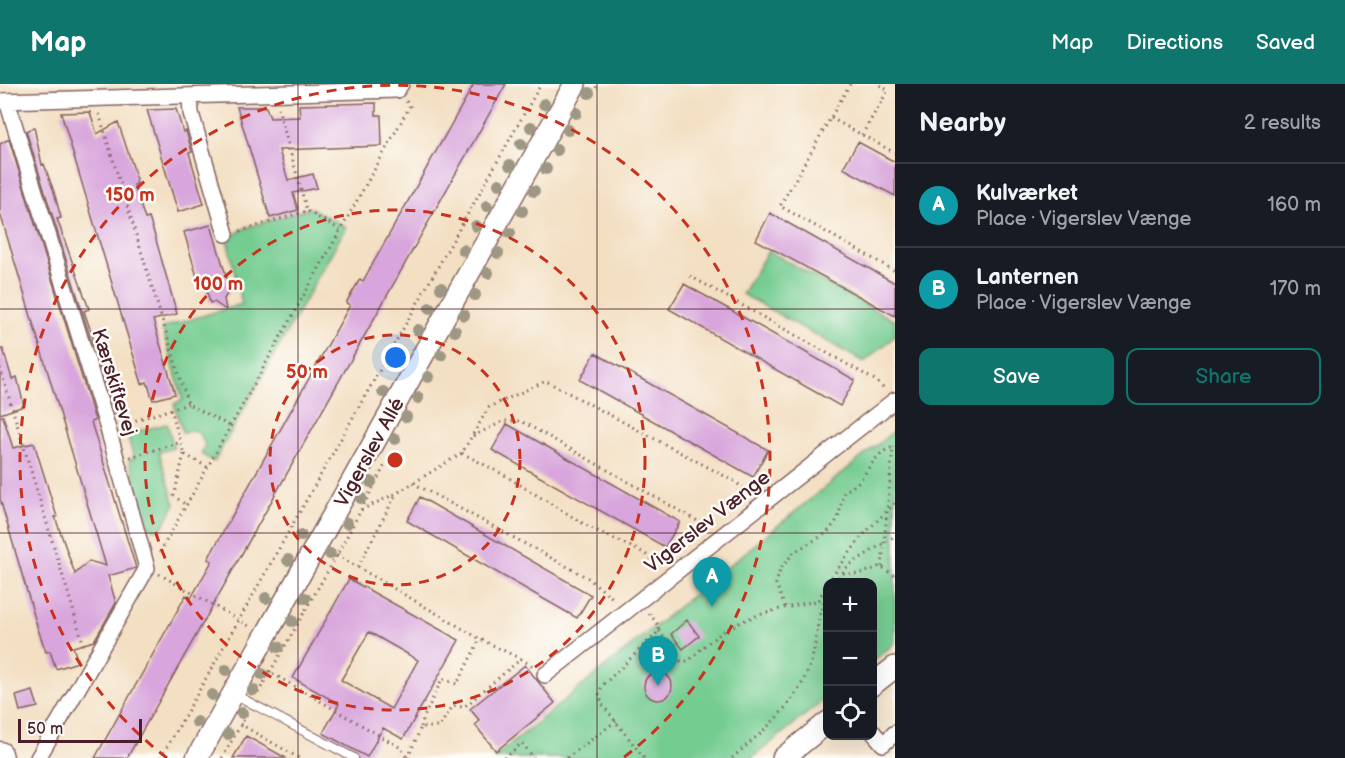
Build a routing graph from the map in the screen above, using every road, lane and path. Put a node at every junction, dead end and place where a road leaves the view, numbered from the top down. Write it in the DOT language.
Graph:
graph roads {
  1 [pos="541,84"];
  2 [pos="575,84"];
  3 [pos="850,84"];
  4 [pos="878,84"];
  5 [pos="399,87"];
  6 [pos="277,94"];
  7 [pos="190,96"];
  8 [pos="94,98"];
  9 [pos="4,101"];
  10 [pos="831,118"];
  11 [pos="862,135"];
  12 [pos="895,153"];
  13 [pos="308,211"];
  14 [pos="340,230"];
  15 [pos="226,234"];
  16 [pos="895,272"];
  17 [pos="690,276"];
  18 [pos="0,368"];
  19 [pos="895,400"];
  20 [pos="188,404"];
  21 [pos="171,409"];
  22 [pos="230,426"];
  23 [pos="108,429"];
  24 [pos="471,437"];
  25 [pos="181,442"];
  26 [pos="894,447"];
  27 [pos="184,453"];
  28 [pos="462,453"];
  29 [pos="117,460"];
  30 [pos="207,467"];
  31 [pos="413,483"];
  32 [pos="397,493"];
  33 [pos="895,503"];
  34 [pos="186,504"];
  35 [pos="762,504"];
  36 [pos="888,510"];
  37 [pos="361,511"];
  38 [pos="722,536"];
  39 [pos="895,536"];
  40 [pos="885,543"];
  41 [pos="317,544"];
  42 [pos="358,567"];
  43 [pos="882,567"];
  44 [pos="147,568"];
  45 [pos="843,573"];
  46 [pos="672,575"];
  47 [pos="895,576"];
  48 [pos="832,578"];
  49 [pos="839,578"];
  50 [pos="823,592"];
  51 [pos="823,599"];
  52 [pos="818,600"];
  53 [pos="823,604"];
  54 [pos="634,606"];
  55 [pos="785,607"];
  56 [pos="306,611"];
  57 [pos="238,620"];
  58 [pos="659,631"];
  59 [pos="265,635"];
  60 [pos="480,639"];
  61 [pos="521,659"];
  62 [pos="250,662"];
  63 [pos="91,667"];
  64 [pos="895,667"];
  65 [pos="270,672"];
  66 [pos="545,675"];
  67 [pos="877,682"];
  68 [pos="232,693"];
  69 [pos="252,704"];
  70 [pos="221,714"];
  71 [pos="616,721"];
  72 [pos="241,725"];
  73 [pos="823,726"];
  74 [pos="421,727"];
  75 [pos="895,733"];
  76 [pos="877,736"];
  77 [pos="0,754"];
  78 [pos="1,758"];
  79 [pos="38,758"];
  80 [pos="161,758"];
  81 [pos="197,758"];
  82 [pos="222,758"];
  83 [pos="299,758"];
  84 [pos="354,758"];
  85 [pos="407,758"];
  86 [pos="504,758"];
  87 [pos="534,758"];
  88 [pos="567,758"];
  89 [pos="644,758"];
  90 [pos="732,758"];
  91 [pos="783,758"];
  1 -- 57 [label="path"];
  2 -- 41 [label="street, Vigerslev Allé"];
  3 -- 10 [label="path"];
  4 -- 11 [label="path"];
  5 -- 6 [label="street, Kærskiftevej"];
  5 -- 14 [label="path"];
  6 -- 7 [label="street, Kærskiftevej"];
  6 -- 13 [label="path"];
  7 -- 8 [label="street, Kærskiftevej"];
  7 -- 15 [label="street"];
  8 -- 9 [label="street, Kærskiftevej"];
  8 -- 20 [label="path"];
  9 -- 23 [label="street, Kærskiftevej"];
  10 -- 11 [label="path"];
  10 -- 16 [label="path"];
  11 -- 12 [label="path"];
  13 -- 14 [label="path"];
  13 -- 15 [label="path"];
  14 -- 22 [label="path"];
  17 -- 19 [label="path"];
  18 -- 63 [label="path"];
  19 -- 35 [label="street, Vigerslev Vænge"];
  20 -- 21 [label="path"];
  20 -- 22 [label="path"];
  21 -- 23 [label="path"];
  21 -- 25 [label="path"];
  22 -- 30 [label="path"];
  23 -- 29 [label="street, Kærskiftevej"];
  24 -- 28 [label="path"];
  24 -- 35 [label="path"];
  24 -- 38 [label="path"];
  25 -- 27 [label="path"];
  25 -- 29 [label="path"];
  26 -- 36 [label="path"];
  26 -- 55 [label="path"];
  27 -- 30 [label="path"];
  27 -- 34 [label="path"];
  28 -- 31 [label="path"];
  28 -- 46 [label="path"];
  29 -- 44 [label="street, Kærskiftevej"];
  30 -- 34 [label="path"];
  31 -- 32 [label="path"];
  31 -- 54 [label="path"];
  32 -- 37 [label="path"];
  32 -- 42 [label="path"];
  33 -- 36 [label="path"];
  34 -- 44 [label="path"];
  35 -- 38 [label="street, Vigerslev Vænge"];
  36 -- 40 [label="path"];
  36 -- 48 [label="path"];
  38 -- 46 [label="street, Vigerslev Vænge"];
  39 -- 40 [label="path"];
  40 -- 43 [label="path"];
  40 -- 45 [label="path"];
  41 -- 42 [label="path"];
  41 -- 59 [label="street, Vigerslev Allé"];
  42 -- 60 [label="path"];
  43 -- 45 [label="path"];
  43 -- 47 [label="path"];
  44 -- 57 [label="path"];
  44 -- 63 [label="street"];
  45 -- 49 [label="path"];
  46 -- 54 [label="street, Vigerslev Vænge"];
  50 -- 52 [label="path"];
  51 -- 52 [label="path"];
  52 -- 55 [label="path"];
  53 -- 90 [label="path"];
  54 -- 58 [label="path"];
  54 -- 66 [label="street, Vigerslev Vænge"];
  55 -- 58 [label="path"];
  56 -- 65 [label="path"];
  57 -- 59 [label="path"];
  57 -- 80 [label="path"];
  58 -- 71 [label="path"];
  59 -- 62 [label="street, Vigerslev Allé"];
  60 -- 61 [label="path"];
  60 -- 74 [label="path"];
  61 -- 66 [label="path"];
  61 -- 74 [label="path"];
  62 -- 65 [label="path"];
  62 -- 68 [label="street, Vigerslev Allé"];
  63 -- 79 [label="street"];
  64 -- 67 [label="street"];
  65 -- 69 [label="path"];
  65 -- 85 [label="path"];
  68 -- 69 [label="lane"];
  68 -- 70 [label="street, Vigerslev Allé"];
  69 -- 72 [label="path"];
  69 -- 84 [label="lane"];
  70 -- 72 [label="path"];
  70 -- 81 [label="street, Vigerslev Allé"];
  71 -- 88 [label="path"];
  71 -- 89 [label="path"];
  72 -- 82 [label="path"];
  72 -- 83 [label="path"];
  73 -- 91 [label="street"];
  74 -- 85 [label="path"];
  75 -- 76 [label="street"];
  77 -- 78 [label="main road"];
  86 -- 87 [label="path"];
}
